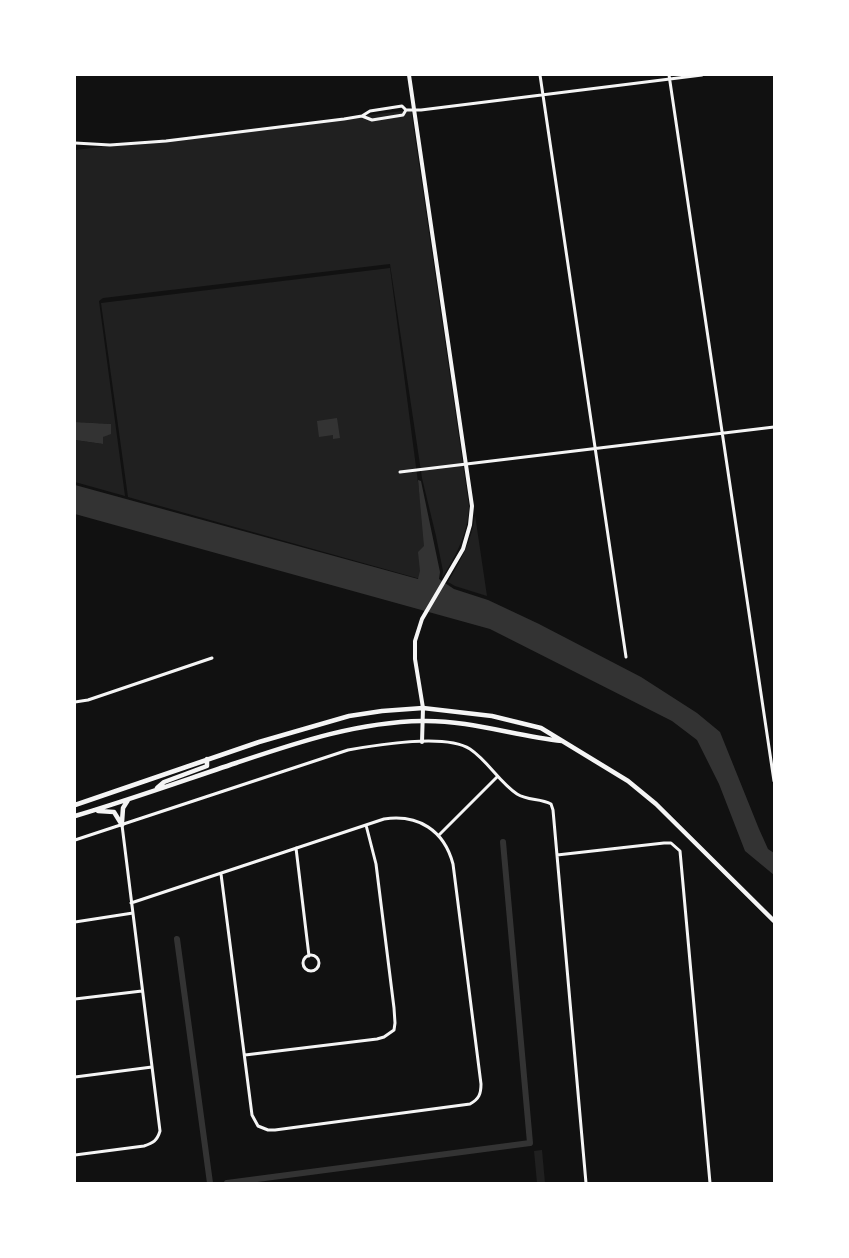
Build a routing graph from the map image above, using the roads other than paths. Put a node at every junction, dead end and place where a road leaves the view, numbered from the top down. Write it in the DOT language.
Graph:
graph roads {
  1 [pos="409,75"];
  2 [pos="540,75"];
  3 [pos="702,75"];
  4 [pos="669,77"];
  5 [pos="542,94"];
  6 [pos="414,109"];
  7 [pos="406,110"];
  8 [pos="362,116"];
  9 [pos="75,143"];
  10 [pos="774,427"];
  11 [pos="722,433"];
  12 [pos="595,448"];
  13 [pos="467,464"];
  14 [pos="400,472"];
  15 [pos="626,657"];
  16 [pos="212,658"];
  17 [pos="75,702"];
  18 [pos="423,708"];
  19 [pos="423,721"];
  20 [pos="422,742"];
  21 [pos="564,742"];
  22 [pos="207,759"];
  23 [pos="498,777"];
  24 [pos="774,781"];
  25 [pos="155,790"];
  26 [pos="128,799"];
  27 [pos="75,805"];
  28 [pos="92,811"];
  29 [pos="75,816"];
  30 [pos="122,825"];
  31 [pos="366,825"];
  32 [pos="439,835"];
  33 [pos="75,840"];
  34 [pos="296,848"];
  35 [pos="557,855"];
  36 [pos="221,874"];
  37 [pos="131,903"];
  38 [pos="133,913"];
  39 [pos="774,921"];
  40 [pos="75,922"];
  41 [pos="309,956"];
  42 [pos="142,991"];
  43 [pos="75,999"];
  44 [pos="245,1055"];
  45 [pos="152,1067"];
  46 [pos="75,1077"];
  47 [pos="75,1155"];
  48 [pos="586,1183"];
  49 [pos="710,1183"];
  1 -- 6 [label="street"];
  2 -- 5 [label="street"];
  3 -- 4 [label="street"];
  4 -- 5 [label="street"];
  4 -- 11 [label="street"];
  5 -- 6 [label="street"];
  5 -- 12 [label="street"];
  6 -- 7 [label="street"];
  6 -- 13 [label="street"];
  7 -- 8 [label="street"];
  7 -- 8 [label="street"];
  8 -- 9 [label="street"];
  10 -- 11 [label="street"];
  11 -- 12 [label="street"];
  11 -- 24 [label="street"];
  12 -- 13 [label="street"];
  12 -- 15 [label="street"];
  13 -- 14 [label="street"];
  13 -- 18 [label="street"];
  16 -- 17 [label="street"];
  18 -- 19 [label="street"];
  18 -- 21 [label="main road"];
  18 -- 22 [label="main road"];
  19 -- 20 [label="street"];
  19 -- 21 [label="main road"];
  19 -- 25 [label="main road"];
  20 -- 23 [label="street"];
  20 -- 30 [label="street"];
  21 -- 39 [label="main road"];
  22 -- 25 [label="main road"];
  22 -- 27 [label="main road"];
  23 -- 32 [label="street"];
  23 -- 35 [label="street"];
  25 -- 26 [label="main road"];
  26 -- 28 [label="main road"];
  26 -- 30 [label="main road"];
  28 -- 29 [label="main road"];
  28 -- 30 [label="main road"];
  30 -- 33 [label="street"];
  30 -- 37 [label="street"];
  31 -- 32 [label="street"];
  31 -- 34 [label="street"];
  31 -- 44 [label="street"];
  32 -- 44 [label="street"];
  34 -- 36 [label="street"];
  34 -- 41 [label="street"];
  35 -- 48 [label="street"];
  35 -- 49 [label="street"];
  36 -- 37 [label="street"];
  36 -- 44 [label="street"];
  37 -- 38 [label="street"];
  38 -- 40 [label="street"];
  38 -- 42 [label="street"];
  41 -- 41 [label="street"];
  42 -- 43 [label="street"];
  42 -- 45 [label="street"];
  45 -- 46 [label="street"];
  45 -- 47 [label="street"];
}
